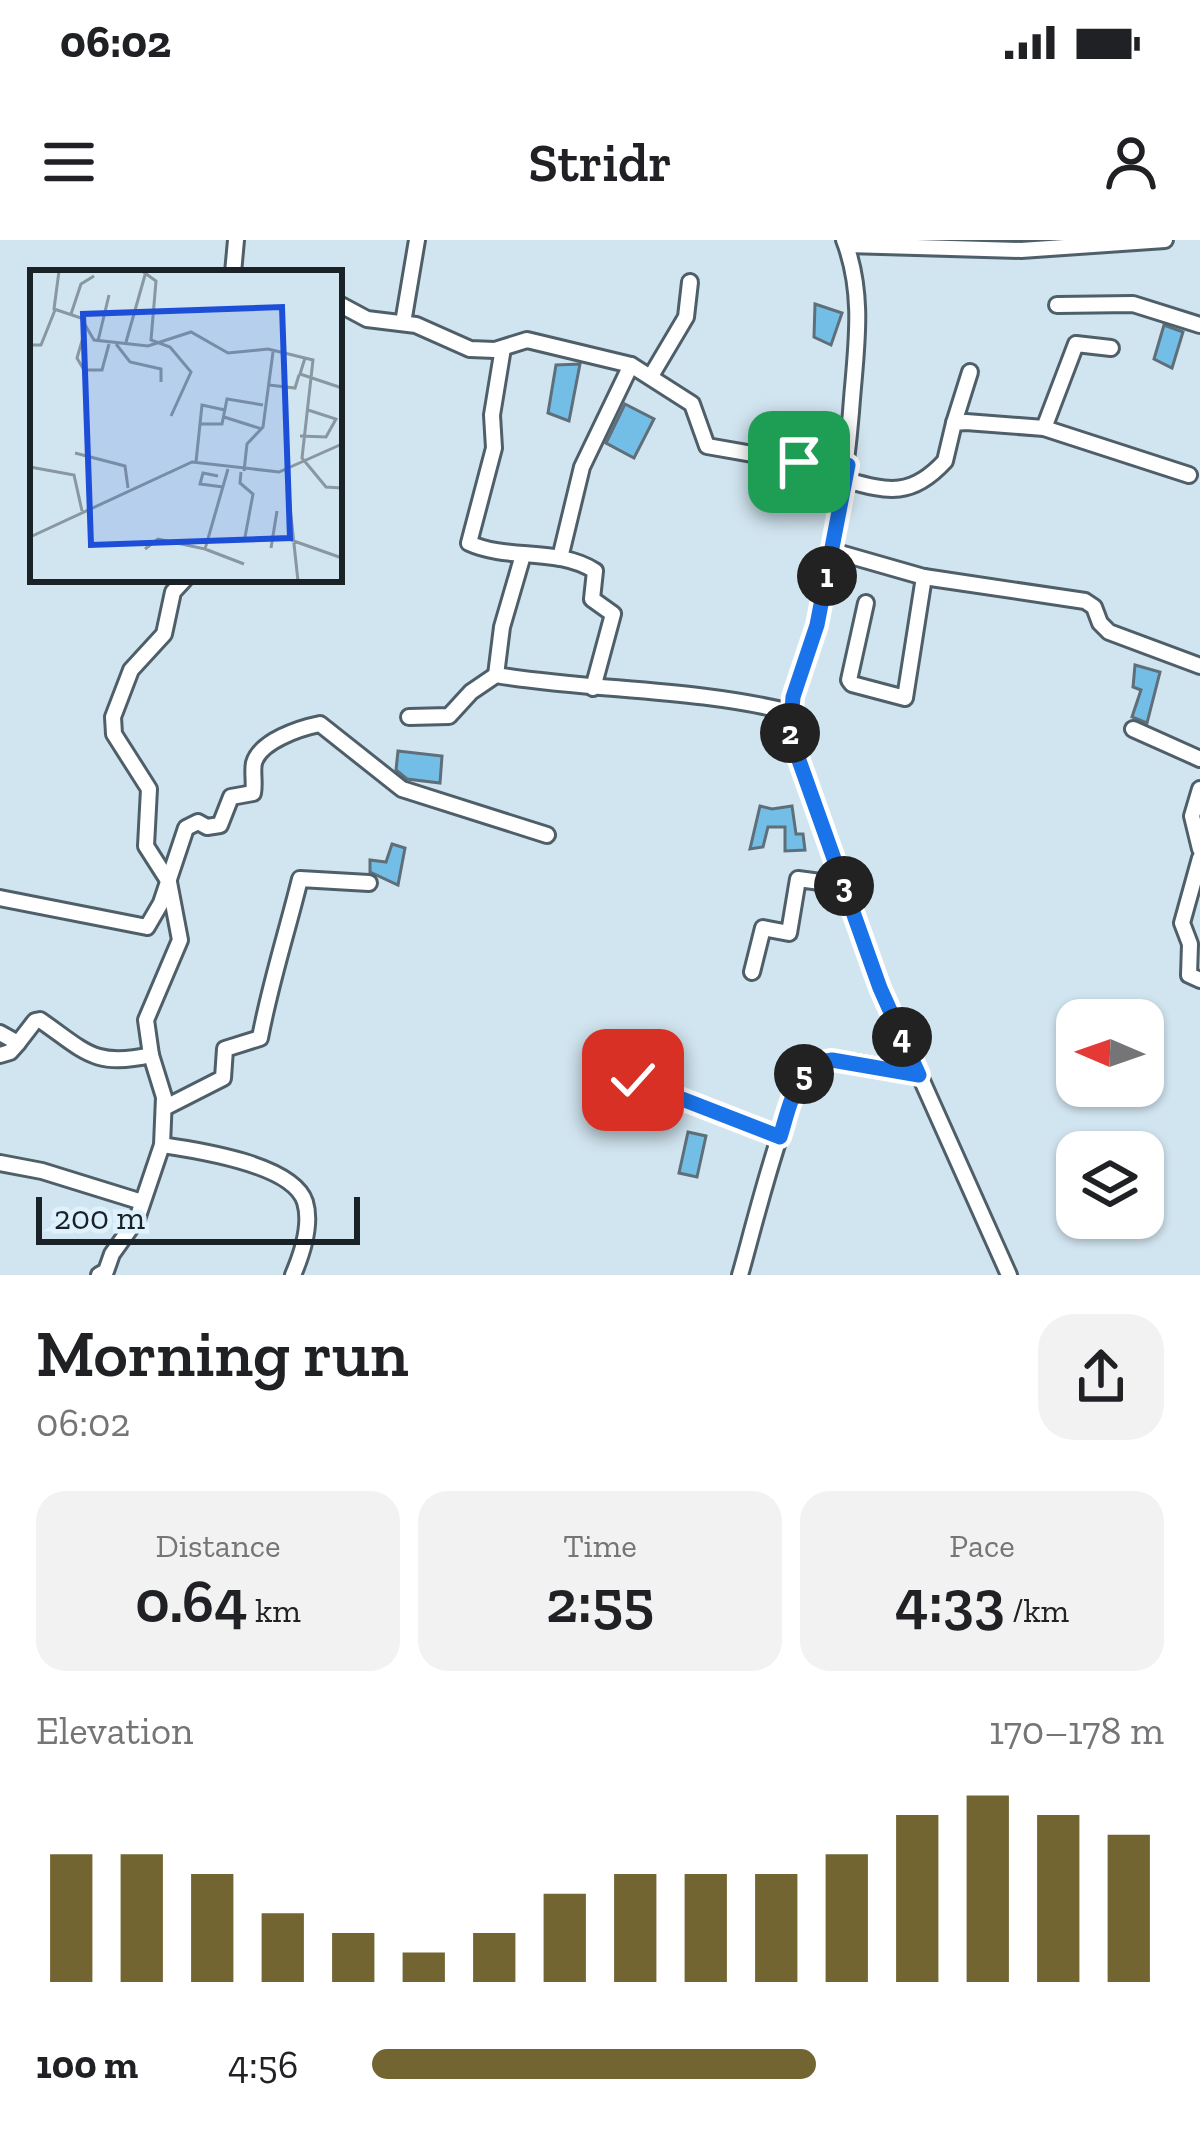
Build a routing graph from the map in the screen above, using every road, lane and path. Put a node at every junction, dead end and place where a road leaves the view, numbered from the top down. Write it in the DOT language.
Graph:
graph roads {
  1 [pos="236,240"];
  2 [pos="417,240"];
  3 [pos="1165,240"];
  4 [pos="846,243"];
  5 [pos="233,270"];
  6 [pos="690,282"];
  7 [pos="1057,304"];
  8 [pos="342,306"];
  9 [pos="404,323"];
  10 [pos="1200,325"];
  11 [pos="503,348"];
  12 [pos="1111,348"];
  13 [pos="631,365"];
  14 [pos="970,373"];
  15 [pos="651,376"];
  16 [pos="954,423"];
  17 [pos="1044,428"];
  18 [pos="847,472"];
  19 [pos="1189,475"];
  20 [pos="833,551"];
  21 [pos="523,555"];
  22 [pos="560,558"];
  23 [pos="924,577"];
  24 [pos="181,582"];
  25 [pos="866,603"];
  26 [pos="1200,666"];
  27 [pos="496,675"];
  28 [pos="593,688"];
  29 [pos="790,712"];
  30 [pos="409,717"];
  31 [pos="1133,729"];
  32 [pos="1200,759"];
  33 [pos="1200,789"];
  34 [pos="547,835"];
  35 [pos="1200,854"];
  36 [pos="169,882"];
  37 [pos="369,883"];
  38 [pos="843,885"];
  39 [pos="0,898"];
  40 [pos="752,972"];
  41 [pos="1200,980"];
  42 [pos="0,1033"];
  43 [pos="18,1043"];
  44 [pos="0,1054"];
  45 [pos="152,1055"];
  46 [pos="919,1075"];
  47 [pos="633,1080"];
  48 [pos="164,1108"];
  49 [pos="780,1137"];
  50 [pos="162,1145"];
  51 [pos="0,1162"];
  52 [pos="142,1202"];
  53 [pos="108,1274"];
  54 [pos="293,1275"];
  55 [pos="740,1275"];
  56 [pos="1009,1275"];
  1 -- 5 [label="street"];
  2 -- 9 [label="street"];
  3 -- 4 [label="street"];
  4 -- 18 [label="street"];
  6 -- 15 [label="street"];
  7 -- 10 [label="street"];
  8 -- 9 [label="street"];
  9 -- 11 [label="street"];
  11 -- 13 [label="street"];
  11 -- 21 [label="street"];
  12 -- 17 [label="street"];
  13 -- 15 [label="street"];
  13 -- 22 [label="street"];
  14 -- 16 [label="street"];
  15 -- 18 [label="street"];
  16 -- 17 [label="street"];
  16 -- 18 [label="street"];
  17 -- 19 [label="street"];
  18 -- 20 [label="street"];
  20 -- 23 [label="street"];
  20 -- 29 [label="street"];
  21 -- 22 [label="street"];
  21 -- 27 [label="street"];
  22 -- 28 [label="street"];
  23 -- 25 [label="street"];
  23 -- 26 [label="street"];
  24 -- 36 [label="street"];
  27 -- 28 [label="street"];
  27 -- 30 [label="street"];
  28 -- 29 [label="street"];
  29 -- 38 [label="street"];
  31 -- 32 [label="street"];
  33 -- 35 [label="street"];
  34 -- 36 [label="street"];
  35 -- 41 [label="street"];
  36 -- 39 [label="street"];
  36 -- 45 [label="street"];
  37 -- 48 [label="street"];
  38 -- 40 [label="street"];
  38 -- 46 [label="street"];
  42 -- 43 [label="street"];
  43 -- 44 [label="street"];
  43 -- 45 [label="street"];
  45 -- 48 [label="street"];
  46 -- 49 [label="street"];
  46 -- 56 [label="street"];
  47 -- 49 [label="street"];
  48 -- 50 [label="street"];
  49 -- 55 [label="street"];
  50 -- 52 [label="street"];
  50 -- 54 [label="street"];
  51 -- 52 [label="street"];
  52 -- 53 [label="street"];
}
